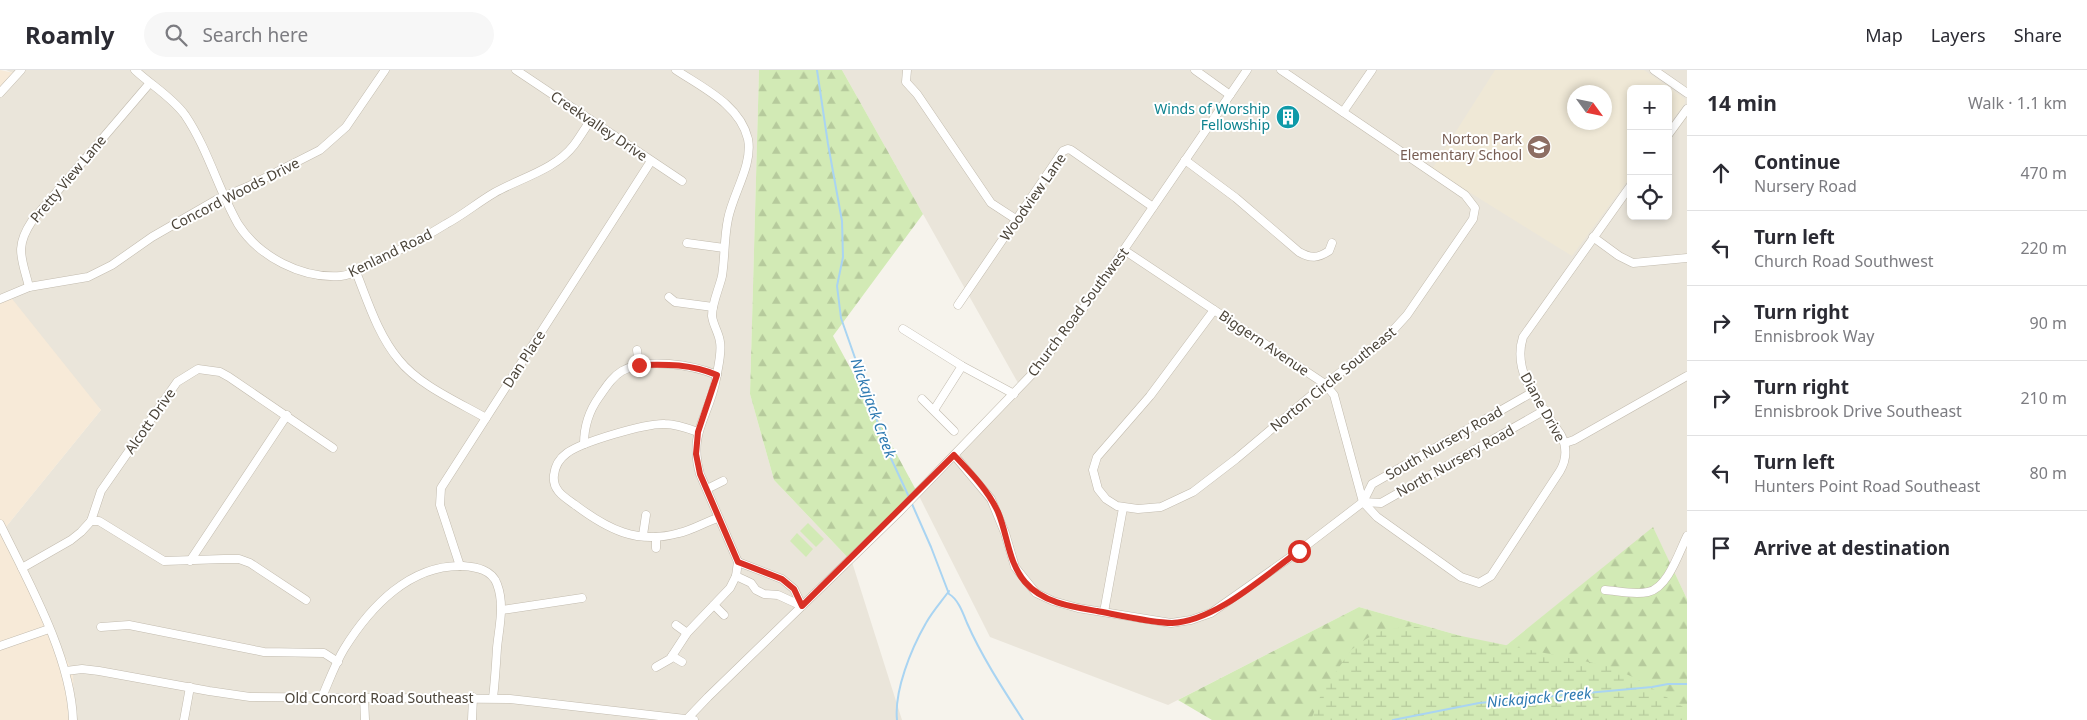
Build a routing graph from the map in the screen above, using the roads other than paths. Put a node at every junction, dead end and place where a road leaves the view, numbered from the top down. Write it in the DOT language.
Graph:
graph roads {
  1 [pos="21,70"];
  2 [pos="135,70"];
  3 [pos="384,70"];
  4 [pos="516,70"];
  5 [pos="676,70"];
  6 [pos="907,70"];
  7 [pos="1195,70"];
  8 [pos="1247,70"];
  9 [pos="1281,70"];
  10 [pos="1372,70"];
  11 [pos="1654,70"];
  12 [pos="149,84"];
  13 [pos="0,93"];
  14 [pos="1687,93"];
  15 [pos="1230,95"];
  16 [pos="1687,109"];
  17 [pos="1343,112"];
  18 [pos="591,120"];
  19 [pos="1671,130"];
  20 [pos="1185,160"];
  21 [pos="651,161"];
  22 [pos="682,181"];
  23 [pos="1627,190"];
  24 [pos="226,196"];
  25 [pos="1153,207"];
  26 [pos="1017,220"];
  27 [pos="1593,237"];
  28 [pos="687,243"];
  29 [pos="1332,243"];
  30 [pos="724,248"];
  31 [pos="1124,250"];
  32 [pos="1687,258"];
  33 [pos="354,272"];
  34 [pos="29,287"];
  35 [pos="669,297"];
  36 [pos="0,298"];
  37 [pos="958,305"];
  38 [pos="713,307"];
  39 [pos="1214,310"];
  40 [pos="902,330"];
  41 [pos="637,350"];
  42 [pos="639,365"];
  43 [pos="962,366"];
  44 [pos="717,375"];
  45 [pos="1687,376"];
  46 [pos="1325,384"];
  47 [pos="1533,392"];
  48 [pos="1014,394"];
  49 [pos="922,399"];
  50 [pos="934,410"];
  51 [pos="1545,410"];
  52 [pos="287,416"];
  53 [pos="486,418"];
  54 [pos="954,431"];
  55 [pos="698,432"];
  56 [pos="1565,443"];
  57 [pos="584,444"];
  58 [pos="333,448"];
  59 [pos="954,455"];
  60 [pos="723,481"];
  61 [pos="707,489"];
  62 [pos="1363,502"];
  63 [pos="1123,508"];
  64 [pos="646,515"];
  65 [pos="718,518"];
  66 [pos="91,521"];
  67 [pos="0,524"];
  68 [pos="643,536"];
  69 [pos="1687,536"];
  70 [pos="656,537"];
  71 [pos="656,548"];
  72 [pos="190,561"];
  73 [pos="738,562"];
  74 [pos="460,566"];
  75 [pos="22,568"];
  76 [pos="760,570"];
  77 [pos="736,576"];
  78 [pos="751,583"];
  79 [pos="1605,590"];
  80 [pos="582,598"];
  81 [pos="306,600"];
  82 [pos="714,605"];
  83 [pos="802,606"];
  84 [pos="502,610"];
  85 [pos="1104,612"];
  86 [pos="724,615"];
  87 [pos="676,624"];
  88 [pos="101,627"];
  89 [pos="49,629"];
  90 [pos="687,633"];
  91 [pos="0,646"];
  92 [pos="672,656"];
  93 [pos="338,662"];
  94 [pos="682,662"];
  95 [pos="656,667"];
  96 [pos="66,671"];
  97 [pos="190,687"];
  98 [pos="322,697"];
  99 [pos="364,697"];
  100 [pos="473,697"];
  101 [pos="493,698"];
  102 [pos="74,720"];
  103 [pos="184,720"];
  104 [pos="365,720"];
  105 [pos="472,720"];
  106 [pos="689,720"];
  1 -- 13 [label="street"];
  2 -- 12 [label="street, Kenland Road"];
  3 -- 24 [label="street, Concord Woods Drive"];
  4 -- 18 [label="street, Creekvalley Drive"];
  5 -- 30 [label="street"];
  6 -- 26 [label="street"];
  7 -- 15 [label="street"];
  8 -- 15 [label="street, Church Road Southwest"];
  9 -- 17 [label="street, Norton Circle Southeast"];
  10 -- 17 [label="street"];
  11 -- 14 [label="street"];
  12 -- 24 [label="street, Kenland Road"];
  12 -- 34 [label="street, Pretty View Lane"];
  15 -- 20 [label="street, Church Road Southwest"];
  16 -- 19 [label="street"];
  17 -- 46 [label="street, Norton Circle Southeast"];
  18 -- 21 [label="street, Creekvalley Drive"];
  18 -- 33 [label="street, Kenland Road"];
  20 -- 25 [label="street, Church Road Southwest"];
  20 -- 29 [label="street"];
  21 -- 22 [label="street, Creekvalley Drive"];
  21 -- 53 [label="street, Dan Place"];
  23 -- 27 [label="street, Diane Drive"];
  24 -- 33 [label="street, Kenland Road"];
  24 -- 34 [label="street, Concord Woods Drive"];
  25 -- 26 [label="street, Woodview Lane"];
  25 -- 31 [label="street, Church Road Southwest"];
  26 -- 37 [label="street, Woodview Lane"];
  27 -- 32 [label="street"];
  27 -- 47 [label="street, Diane Drive"];
  28 -- 30 [label="street"];
  30 -- 38 [label="street"];
  31 -- 39 [label="street, Biggern Avenue"];
  31 -- 48 [label="street, Church Road Southwest"];
  33 -- 53 [label="street"];
  34 -- 36 [label="street, Concord Woods Drive"];
  35 -- 38 [label="street"];
  38 -- 44 [label="street"];
  39 -- 46 [label="street, Biggern Avenue"];
  39 -- 63 [label="street"];
  40 -- 43 [label="street"];
  41 -- 42 [label="street"];
  42 -- 44 [label="street"];
  42 -- 57 [label="street"];
  43 -- 48 [label="street"];
  43 -- 50 [label="street"];
  44 -- 55 [label="street"];
  45 -- 56 [label="street"];
  46 -- 62 [label="street, Biggern Avenue"];
  46 -- 63 [label="street, Norton Circle Southeast"];
  47 -- 51 [label="street, Diane Drive"];
  47 -- 62 [label="street, South Nursery Road"];
  48 -- 59 [label="street, Church Road Southwest"];
  49 -- 50 [label="street"];
  50 -- 54 [label="street"];
  51 -- 56 [label="street, Diane Drive"];
  51 -- 62 [label="street, North Nursery Road"];
  52 -- 58 [label="street, Alcott Drive"];
  52 -- 66 [label="street, Alcott Drive"];
  52 -- 72 [label="street"];
  53 -- 74 [label="street, Dan Place"];
  55 -- 57 [label="street"];
  55 -- 61 [label="street"];
  56 -- 62 [label="street, Diane Drive"];
  57 -- 68 [label="street"];
  59 -- 83 [label="street, Church Road Southwest"];
  59 -- 85 [label="street"];
  60 -- 61 [label="street"];
  61 -- 65 [label="street"];
  62 -- 85 [label="street"];
  63 -- 85 [label="street"];
  64 -- 68 [label="street"];
  65 -- 70 [label="street"];
  65 -- 73 [label="street"];
  66 -- 72 [label="street"];
  66 -- 75 [label="street, Alcott Drive"];
  67 -- 75 [label="street"];
  68 -- 70 [label="street"];
  69 -- 79 [label="street"];
  70 -- 71 [label="street"];
  72 -- 81 [label="street"];
  73 -- 76 [label="street"];
  73 -- 77 [label="street"];
  74 -- 84 [label="street"];
  74 -- 93 [label="street"];
  75 -- 89 [label="street"];
  76 -- 78 [label="street"];
  76 -- 83 [label="street"];
  77 -- 78 [label="street"];
  77 -- 82 [label="street"];
  78 -- 83 [label="street"];
  80 -- 84 [label="street"];
  82 -- 86 [label="street"];
  82 -- 90 [label="street"];
  83 -- 106 [label="street, Church Road Southwest"];
  84 -- 101 [label="street"];
  87 -- 90 [label="street"];
  88 -- 93 [label="street"];
  89 -- 91 [label="street"];
  89 -- 96 [label="street"];
  90 -- 92 [label="street"];
  92 -- 94 [label="street"];
  92 -- 95 [label="street"];
  93 -- 98 [label="street"];
  96 -- 97 [label="street, Old Concord Road Southeast"];
  96 -- 102 [label="street"];
  97 -- 98 [label="street, Old Concord Road Southeast"];
  97 -- 103 [label="street"];
  98 -- 99 [label="street, Old Concord Road Southeast"];
  99 -- 100 [label="street, Old Concord Road Southeast"];
  99 -- 104 [label="street"];
  100 -- 101 [label="street, Old Concord Road Southeast"];
  100 -- 105 [label="street"];
  101 -- 106 [label="street, Old Concord Road Southeast"];
}
